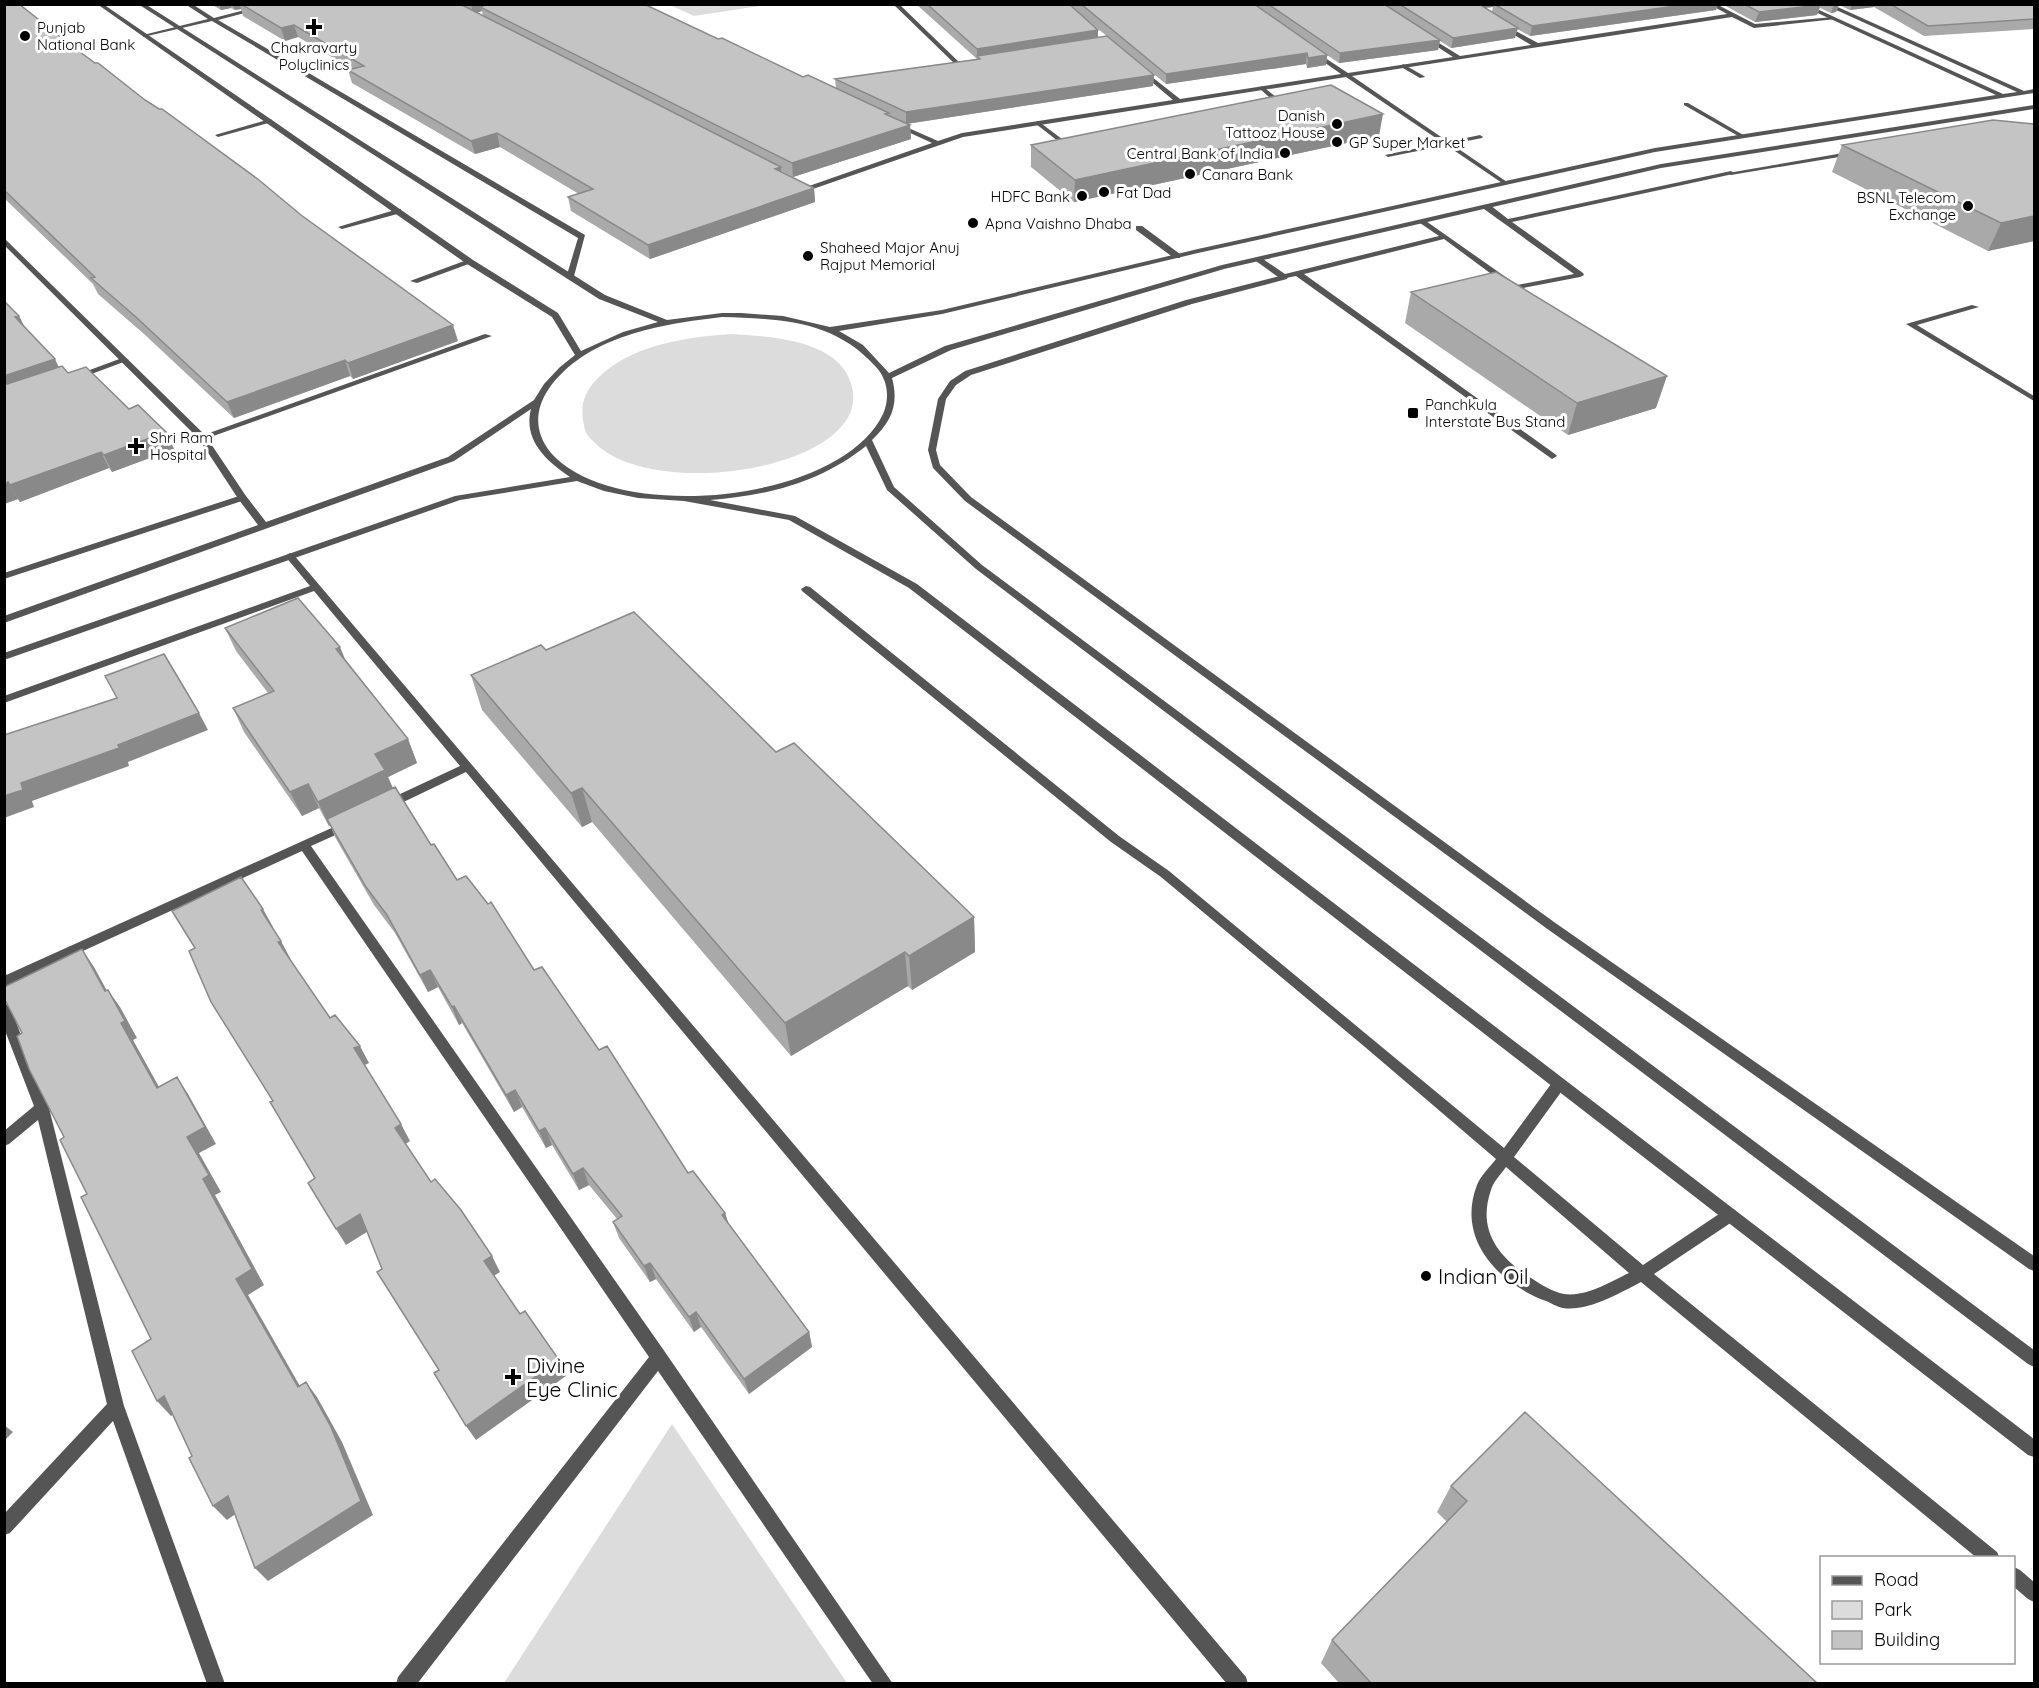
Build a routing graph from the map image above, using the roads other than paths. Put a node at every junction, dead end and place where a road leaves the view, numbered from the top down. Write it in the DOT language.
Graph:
graph roads {
  1 [pos="99,4"];
  2 [pos="140,4"];
  3 [pos="187,4"];
  4 [pos="277,4"];
  5 [pos="895,4"];
  6 [pos="1711,4"];
  7 [pos="1800,4"];
  8 [pos="1828,5"];
  9 [pos="1732,15"];
  10 [pos="1833,19"];
  11 [pos="212,20"];
  12 [pos="1498,23"];
  13 [pos="177,28"];
  14 [pos="1420,33"];
  15 [pos="145,36"];
  16 [pos="1538,46"];
  17 [pos="1309,49"];
  18 [pos="1458,57"];
  19 [pos="970,63"];
  20 [pos="959,65"];
  21 [pos="1134,65"];
  22 [pos="948,66"];
  23 [pos="1403,66"];
  24 [pos="1346,75"];
  25 [pos="1422,76"];
  26 [pos="1262,88"];
  27 [pos="2034,91"];
  28 [pos="2022,92"];
  29 [pos="2001,95"];
  30 [pos="2034,98"];
  31 [pos="1178,101"];
  32 [pos="1251,103"];
  33 [pos="1686,104"];
  34 [pos="2033,108"];
  35 [pos="886,120"];
  36 [pos="270,121"];
  37 [pos="1038,123"];
  38 [pos="218,135"];
  39 [pos="1742,136"];
  40 [pos="1480,137"];
  41 [pos="1077,141"];
  42 [pos="1445,142"];
  43 [pos="937,143"];
  44 [pos="1869,150"];
  45 [pos="1388,155"];
  46 [pos="787,178"];
  47 [pos="1504,183"];
  48 [pos="1487,207"];
  49 [pos="398,211"];
  50 [pos="1423,221"];
  51 [pos="1508,221"];
  52 [pos="342,227"];
  53 [pos="1139,228"];
  54 [pos="1445,237"];
  55 [pos="4,240"];
  56 [pos="1177,256"];
  57 [pos="1257,259"];
  58 [pos="470,262"];
  59 [pos="1298,274"];
  60 [pos="1284,277"];
  61 [pos="570,278"];
  62 [pos="414,281"];
  63 [pos="1975,307"];
  64 [pos="665,322"];
  65 [pos="829,330"];
  66 [pos="488,336"];
  67 [pos="580,357"];
  68 [pos="126,360"];
  69 [pos="888,377"];
  70 [pos="70,378"];
  71 [pos="2034,399"];
  72 [pos="535,402"];
  73 [pos="202,437"];
  74 [pos="868,440"];
  75 [pos="1552,456"];
  76 [pos="578,478"];
  77 [pos="242,498"];
  78 [pos="687,499"];
  79 [pos="265,527"];
  80 [pos="290,556"];
  81 [pos="4,576"];
  82 [pos="316,587"];
  83 [pos="806,589"];
  84 [pos="4,620"];
  85 [pos="4,657"];
  86 [pos="4,700"];
  87 [pos="467,767"];
  88 [pos="306,844"];
  89 [pos="4,982"];
  90 [pos="4,1009"];
  91 [pos="1559,1084"];
  92 [pos="42,1108"];
  93 [pos="4,1140"];
  94 [pos="1504,1158"];
  95 [pos="1731,1215"];
  96 [pos="2034,1264"];
  97 [pos="1642,1274"];
  98 [pos="659,1357"];
  99 [pos="2034,1359"];
  100 [pos="116,1406"];
  101 [pos="2034,1449"];
  102 [pos="4,1527"];
  103 [pos="1990,1556"];
  104 [pos="2015,1578"];
  105 [pos="2034,1593"];
  106 [pos="216,1683"];
  107 [pos="405,1683"];
  108 [pos="884,1683"];
  109 [pos="1239,1683"];
  1 -- 15 [label="street"];
  2 -- 13 [label="street"];
  3 -- 11 [label="street"];
  4 -- 11 [label="street"];
  5 -- 20 [label="street"];
  6 -- 9 [label="street"];
  7 -- 10 [label="street"];
  8 -- 28 [label="street"];
  9 -- 10 [label="street"];
  9 -- 16 [label="street"];
  10 -- 29 [label="street"];
  11 -- 13 [label="street"];
  11 -- 61 [label="street"];
  12 -- 16 [label="street"];
  13 -- 15 [label="street"];
  13 -- 61 [label="street"];
  14 -- 18 [label="street"];
  15 -- 36 [label="street"];
  16 -- 18 [label="street"];
  17 -- 24 [label="street"];
  18 -- 23 [label="street"];
  19 -- 20 [label="street"];
  20 -- 22 [label="street"];
  21 -- 31 [label="street"];
  23 -- 24 [label="street"];
  23 -- 25 [label="street"];
  24 -- 26 [label="street"];
  24 -- 42 [label="street"];
  26 -- 31 [label="street"];
  26 -- 32 [label="street"];
  27 -- 28 [label="street"];
  28 -- 29 [label="street"];
  28 -- 30 [label="street"];
  29 -- 34 [label="street"];
  29 -- 39 [label="street"];
  31 -- 37 [label="street"];
  33 -- 39 [label="street"];
  34 -- 48 [label="street"];
  35 -- 43 [label="street"];
  36 -- 38 [label="street"];
  36 -- 49 [label="street"];
  37 -- 41 [label="street"];
  37 -- 43 [label="street"];
  39 -- 47 [label="street"];
  40 -- 42 [label="street"];
  42 -- 45 [label="street"];
  42 -- 47 [label="street"];
  43 -- 46 [label="street"];
  44 -- 51 [label="street"];
  47 -- 56 [label="street"];
  48 -- 50 [label="street"];
  48 -- 51 [label="street"];
  49 -- 52 [label="street"];
  49 -- 58 [label="street"];
  50 -- 54 [label="street"];
  50 -- 57 [label="street"];
  51 -- 54 [label="street"];
  53 -- 56 [label="street"];
  54 -- 59 [label="street"];
  55 -- 68 [label="street"];
  56 -- 65 [label="street"];
  57 -- 60 [label="street"];
  57 -- 69 [label="street"];
  58 -- 62 [label="street"];
  58 -- 67 [label="street"];
  59 -- 60 [label="street"];
  59 -- 75 [label="street"];
  60 -- 96 [label="street"];
  61 -- 64 [label="street"];
  63 -- 71 [label="street"];
  64 -- 65 [label="street"];
  64 -- 67 [label="street"];
  65 -- 69 [label="street"];
  66 -- 73 [label="street"];
  67 -- 72 [label="street"];
  68 -- 70 [label="street"];
  68 -- 73 [label="street"];
  69 -- 74 [label="street"];
  72 -- 76 [label="street"];
  72 -- 79 [label="street"];
  73 -- 77 [label="street"];
  74 -- 78 [label="street"];
  74 -- 99 [label="street"];
  76 -- 78 [label="street"];
  76 -- 80 [label="street"];
  77 -- 79 [label="street"];
  77 -- 81 [label="street"];
  78 -- 91 [label="street"];
  79 -- 84 [label="street"];
  80 -- 82 [label="street"];
  80 -- 85 [label="street"];
  82 -- 86 [label="street"];
  82 -- 87 [label="street"];
  83 -- 94 [label="street"];
  87 -- 88 [label="street"];
  87 -- 109 [label="street"];
  88 -- 89 [label="street"];
  88 -- 98 [label="street"];
  90 -- 92 [label="street"];
  91 -- 94 [label="street"];
  91 -- 95 [label="street"];
  92 -- 93 [label="street"];
  92 -- 100 [label="street"];
  94 -- 97 [label="street"];
  94 -- 97 [label="street"];
  95 -- 97 [label="street"];
  95 -- 101 [label="street"];
  97 -- 103 [label="street"];
  98 -- 107 [label="street"];
  98 -- 108 [label="street"];
  100 -- 102 [label="street"];
  100 -- 106 [label="street"];
  104 -- 105 [label="street"];
}
